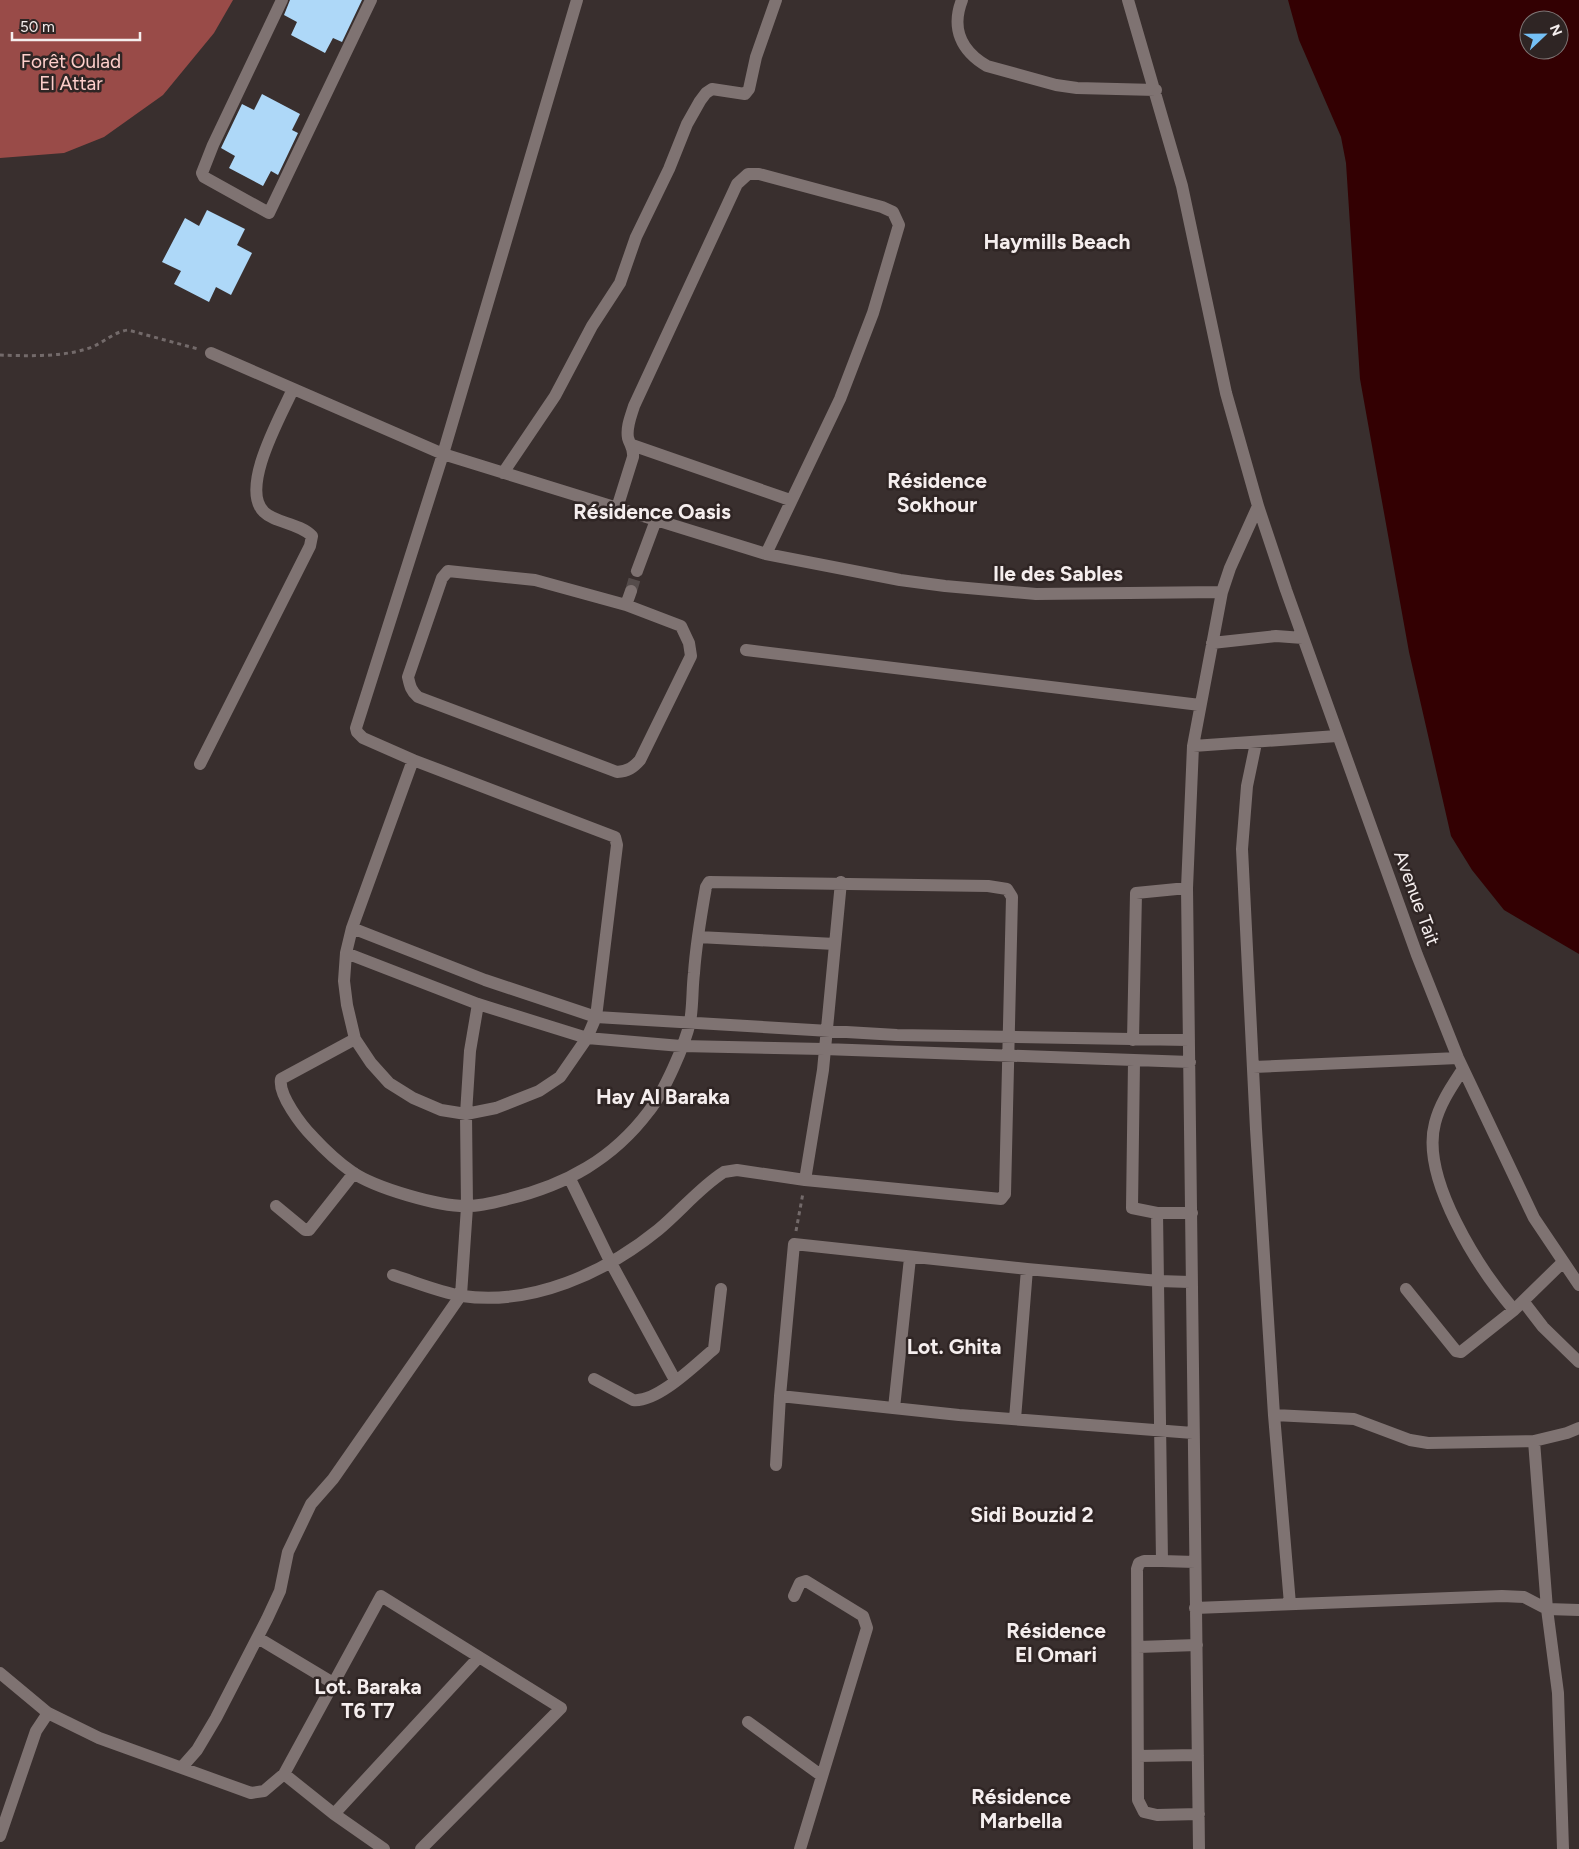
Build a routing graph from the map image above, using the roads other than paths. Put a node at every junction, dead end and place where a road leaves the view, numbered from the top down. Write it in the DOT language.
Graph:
graph roads {
  1 [pos="282,0"];
  2 [pos="372,0"];
  3 [pos="577,0"];
  4 [pos="776,0"];
  5 [pos="962,0"];
  6 [pos="1128,0"];
  7 [pos="1156,90"];
  8 [pos="211,353"];
  9 [pos="293,389"];
  10 [pos="632,446"];
  11 [pos="443,454"];
  12 [pos="503,473"];
  13 [pos="790,500"];
  14 [pos="1258,506"];
  15 [pos="617,508"];
  16 [pos="656,520"];
  17 [pos="766,554"];
  18 [pos="637,571"];
  19 [pos="631,591"];
  20 [pos="1222,592"];
  21 [pos="626,605"];
  22 [pos="1303,638"];
  23 [pos="1212,642"];
  24 [pos="746,650"];
  25 [pos="1200,705"];
  26 [pos="1337,736"];
  27 [pos="1256,743"];
  28 [pos="1193,746"];
  29 [pos="412,760"];
  30 [pos="200,764"];
  31 [pos="840,882"];
  32 [pos="1187,888"];
  33 [pos="352,928"];
  34 [pos="698,937"];
  35 [pos="835,944"];
  36 [pos="346,953"];
  37 [pos="478,1004"];
  38 [pos="596,1017"];
  39 [pos="690,1022"];
  40 [pos="826,1031"];
  41 [pos="1009,1037"];
  42 [pos="587,1038"];
  43 [pos="355,1039"];
  44 [pos="1132,1040"];
  45 [pos="1189,1040"];
  46 [pos="681,1046"];
  47 [pos="824,1049"];
  48 [pos="1008,1057"];
  49 [pos="1134,1061"];
  50 [pos="1190,1062"];
  51 [pos="1460,1063"];
  52 [pos="1253,1067"];
  53 [pos="466,1114"];
  54 [pos="354,1173"];
  55 [pos="570,1179"];
  56 [pos="805,1180"];
  57 [pos="276,1206"];
  58 [pos="467,1206"];
  59 [pos="1157,1213"];
  60 [pos="1192,1213"];
  61 [pos="910,1258"];
  62 [pos="611,1263"];
  63 [pos="1562,1263"];
  64 [pos="1027,1269"];
  65 [pos="392,1275"];
  66 [pos="1577,1279"];
  67 [pos="1159,1281"];
  68 [pos="1190,1282"];
  69 [pos="720,1289"];
  70 [pos="1406,1289"];
  71 [pos="461,1296"];
  72 [pos="1518,1306"];
  73 [pos="1579,1362"];
  74 [pos="594,1379"];
  75 [pos="675,1380"];
  76 [pos="780,1396"];
  77 [pos="894,1408"];
  78 [pos="1274,1415"];
  79 [pos="1015,1419"];
  80 [pos="1579,1428"];
  81 [pos="1160,1431"];
  82 [pos="1193,1433"];
  83 [pos="1534,1441"];
  84 [pos="776,1465"];
  85 [pos="1162,1561"];
  86 [pos="1195,1562"];
  87 [pos="794,1596"];
  88 [pos="1290,1604"];
  89 [pos="1195,1608"];
  90 [pos="1547,1609"];
  91 [pos="1579,1610"];
  92 [pos="258,1638"];
  93 [pos="1197,1645"];
  94 [pos="1138,1647"];
  95 [pos="479,1657"];
  96 [pos="0,1672"];
  97 [pos="333,1683"];
  98 [pos="48,1713"];
  99 [pos="748,1722"];
  100 [pos="1198,1755"];
  101 [pos="1138,1756"];
  102 [pos="182,1767"];
  103 [pos="284,1774"];
  104 [pos="822,1776"];
  105 [pos="334,1814"];
  106 [pos="1199,1814"];
  107 [pos="0,1836"];
  108 [pos="384,1849"];
  109 [pos="421,1849"];
  110 [pos="800,1849"];
  111 [pos="1199,1849"];
  112 [pos="1563,1849"];
  1 -- 2 [label="street"];
  3 -- 11 [label="street"];
  4 -- 12 [label="street"];
  5 -- 7 [label="street"];
  6 -- 7 [label="street, Avenue Tait"];
  7 -- 14 [label="street, Avenue Tait"];
  8 -- 9 [label="street"];
  9 -- 11 [label="street"];
  9 -- 30 [label="street"];
  10 -- 13 [label="street"];
  10 -- 13 [label="street"];
  10 -- 15 [label="street"];
  11 -- 12 [label="street"];
  11 -- 29 [label="street"];
  12 -- 15 [label="street"];
  13 -- 17 [label="street"];
  14 -- 20 [label="street"];
  14 -- 22 [label="street, Avenue Tait"];
  15 -- 16 [label="street"];
  16 -- 17 [label="street"];
  16 -- 18 [label="street"];
  17 -- 20 [label="street"];
  19 -- 21 [label="street"];
  20 -- 23 [label="street"];
  21 -- 21 [label="street"];
  22 -- 23 [label="street"];
  22 -- 26 [label="street, Avenue Tait"];
  23 -- 25 [label="street"];
  24 -- 25 [label="street"];
  25 -- 28 [label="street"];
  26 -- 27 [label="street"];
  26 -- 51 [label="street, Avenue Tait"];
  27 -- 28 [label="street"];
  27 -- 52 [label="street"];
  28 -- 32 [label="street"];
  29 -- 33 [label="street"];
  29 -- 38 [label="street"];
  31 -- 34 [label="street"];
  31 -- 35 [label="street"];
  31 -- 41 [label="street"];
  32 -- 44 [label="street"];
  32 -- 45 [label="street"];
  33 -- 36 [label="street"];
  33 -- 38 [label="street"];
  34 -- 35 [label="street"];
  34 -- 39 [label="street"];
  35 -- 40 [label="street"];
  36 -- 37 [label="street"];
  36 -- 43 [label="street"];
  37 -- 42 [label="street"];
  37 -- 53 [label="street"];
  38 -- 39 [label="street"];
  38 -- 42 [label="street"];
  39 -- 40 [label="street"];
  39 -- 46 [label="street"];
  40 -- 41 [label="street"];
  40 -- 47 [label="street"];
  41 -- 44 [label="street"];
  41 -- 48 [label="street"];
  42 -- 46 [label="street"];
  42 -- 53 [label="street"];
  43 -- 53 [label="street"];
  43 -- 54 [label="street"];
  44 -- 45 [label="street"];
  45 -- 50 [label="street"];
  46 -- 47 [label="street"];
  46 -- 55 [label="street"];
  47 -- 48 [label="street"];
  47 -- 56 [label="street"];
  48 -- 49 [label="street"];
  48 -- 56 [label="street"];
  49 -- 50 [label="street"];
  49 -- 59 [label="street"];
  50 -- 60 [label="street"];
  51 -- 52 [label="street"];
  51 -- 63 [label="street, Avenue Tait"];
  51 -- 72 [label="street"];
  52 -- 78 [label="street"];
  53 -- 58 [label="street"];
  54 -- 57 [label="street"];
  54 -- 58 [label="street"];
  55 -- 58 [label="street"];
  55 -- 62 [label="street"];
  56 -- 62 [label="street"];
  58 -- 71 [label="street"];
  59 -- 60 [label="street"];
  59 -- 67 [label="street"];
  60 -- 68 [label="street"];
  61 -- 64 [label="street"];
  61 -- 76 [label="street"];
  61 -- 77 [label="street"];
  62 -- 71 [label="street"];
  62 -- 75 [label="street"];
  63 -- 66 [label="street, Avenue Tait"];
  63 -- 72 [label="street"];
  64 -- 67 [label="street"];
  64 -- 79 [label="street"];
  65 -- 71 [label="street"];
  67 -- 68 [label="street"];
  67 -- 81 [label="street"];
  68 -- 82 [label="street"];
  69 -- 75 [label="street"];
  70 -- 72 [label="street"];
  71 -- 92 [label="street"];
  72 -- 73 [label="street"];
  74 -- 75 [label="street"];
  76 -- 77 [label="street"];
  76 -- 84 [label="street"];
  77 -- 79 [label="street"];
  78 -- 83 [label="street"];
  78 -- 88 [label="street"];
  79 -- 81 [label="street"];
  80 -- 83 [label="street"];
  81 -- 82 [label="street"];
  81 -- 85 [label="street"];
  82 -- 86 [label="street"];
  83 -- 90 [label="street"];
  85 -- 86 [label="street"];
  85 -- 94 [label="street"];
  86 -- 89 [label="street"];
  87 -- 104 [label="street"];
  88 -- 89 [label="street"];
  88 -- 90 [label="street"];
  89 -- 93 [label="street"];
  90 -- 91 [label="street"];
  90 -- 112 [label="street"];
  92 -- 97 [label="street"];
  92 -- 102 [label="street"];
  93 -- 94 [label="street"];
  93 -- 100 [label="street"];
  94 -- 101 [label="street"];
  95 -- 97 [label="street"];
  95 -- 105 [label="street"];
  95 -- 109 [label="street"];
  96 -- 98 [label="street"];
  97 -- 103 [label="street"];
  98 -- 102 [label="street"];
  98 -- 107 [label="street"];
  99 -- 104 [label="street"];
  100 -- 101 [label="street"];
  100 -- 106 [label="street"];
  101 -- 106 [label="street"];
  102 -- 103 [label="street"];
  103 -- 105 [label="street"];
  104 -- 110 [label="street"];
  105 -- 108 [label="street"];
  106 -- 111 [label="street"];
}
